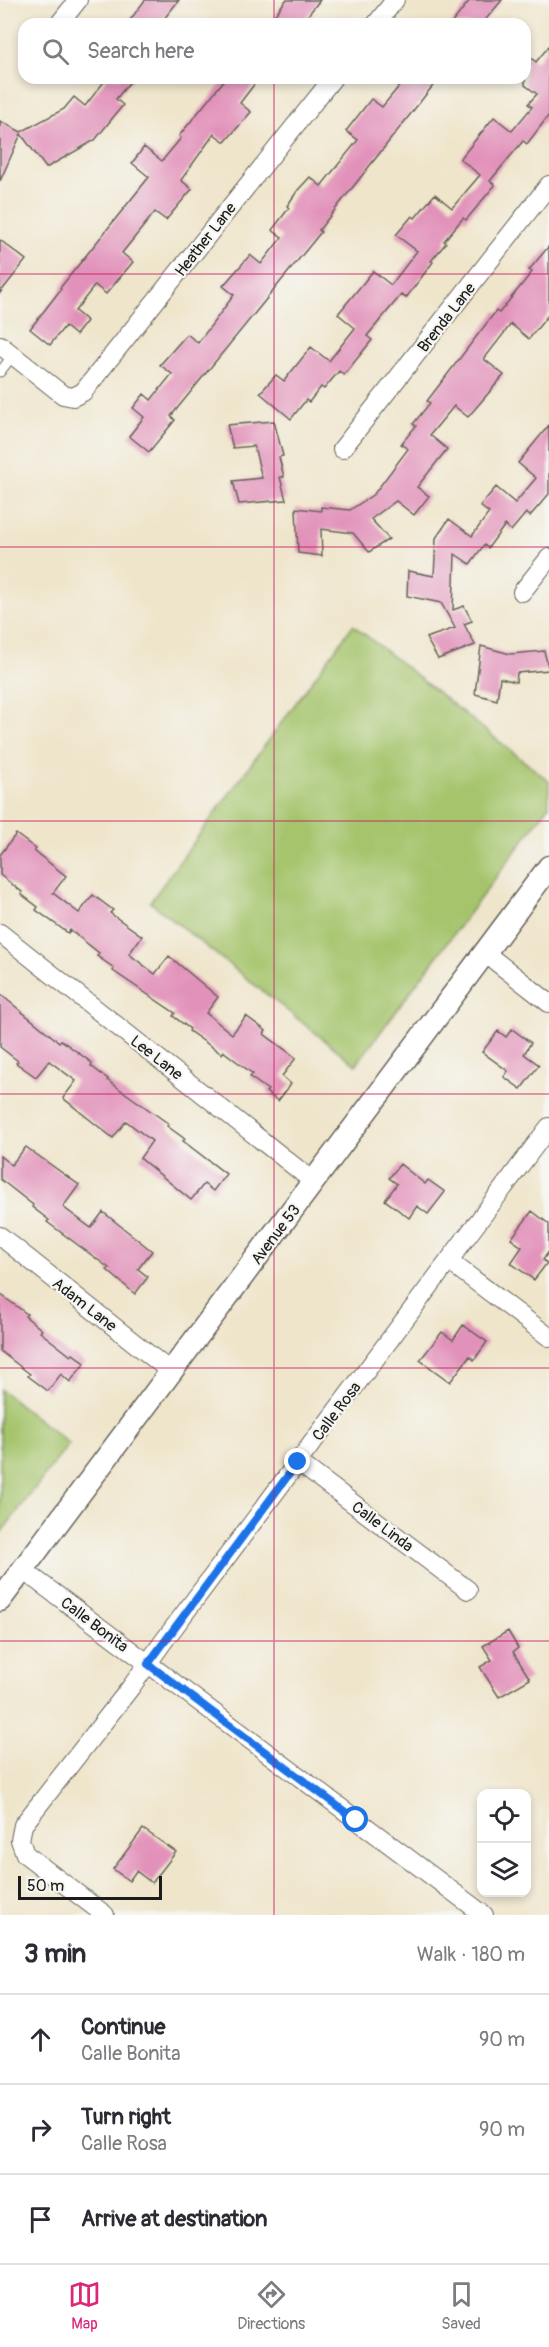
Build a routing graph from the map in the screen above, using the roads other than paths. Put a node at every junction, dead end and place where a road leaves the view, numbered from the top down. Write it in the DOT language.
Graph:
graph roads {
  1 [pos="78,0"];
  2 [pos="395,0"];
  3 [pos="63,18"];
  4 [pos="381,18"];
  5 [pos="328,84"];
  6 [pos="549,185"];
  7 [pos="7,350"];
  8 [pos="0,372"];
  9 [pos="342,448"];
  10 [pos="549,558"];
  11 [pos="522,592"];
  12 [pos="549,867"];
  13 [pos="0,933"];
  14 [pos="485,953"];
  15 [pos="549,1003"];
  16 [pos="549,1127"];
  17 [pos="314,1182"];
  18 [pos="0,1236"];
  19 [pos="448,1261"];
  20 [pos="549,1337"];
  21 [pos="171,1372"];
  22 [pos="298,1462"];
  23 [pos="23,1570"];
  24 [pos="468,1590"];
  25 [pos="0,1600"];
  26 [pos="148,1664"];
  27 [pos="105,1915"];
  28 [pos="484,1915"];
  1 -- 3 [label="street"];
  2 -- 4 [label="street"];
  5 -- 7 [label="street, Heather Lane"];
  6 -- 9 [label="street, Brenda Lane"];
  7 -- 8 [label="lane"];
  10 -- 11 [label="street"];
  12 -- 14 [label="street, Avenue 53"];
  13 -- 17 [label="street, Lee Lane"];
  14 -- 15 [label="street"];
  14 -- 17 [label="street, Avenue 53"];
  16 -- 19 [label="street, Calle Rosa"];
  17 -- 21 [label="street, Avenue 53"];
  18 -- 21 [label="street, Adam Lane"];
  19 -- 20 [label="street"];
  19 -- 22 [label="street, Calle Rosa"];
  21 -- 23 [label="street, Avenue 53"];
  22 -- 24 [label="street, Calle Linda"];
  22 -- 26 [label="street, Calle Rosa"];
  23 -- 25 [label="street, Avenue 53"];
  23 -- 26 [label="street, Calle Bonita"];
  26 -- 27 [label="street, Calle Rosa"];
  26 -- 28 [label="street, Calle Bonita"];
}
